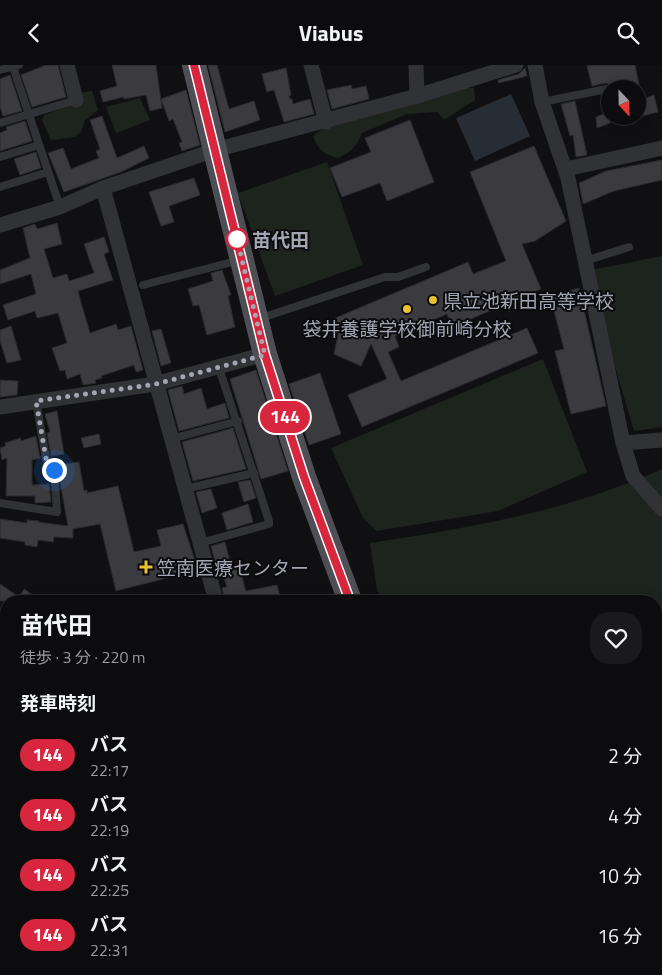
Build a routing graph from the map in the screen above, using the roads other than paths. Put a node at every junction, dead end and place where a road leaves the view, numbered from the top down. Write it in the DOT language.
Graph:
graph roads {
  1 [pos="67,65"];
  2 [pos="194,65"];
  3 [pos="311,65"];
  4 [pos="416,65"];
  5 [pos="516,65"];
  6 [pos="535,65"];
  7 [pos="16,66"];
  8 [pos="0,70"];
  9 [pos="601,90"];
  10 [pos="417,96"];
  11 [pos="76,100"];
  12 [pos="542,101"];
  13 [pos="29,115"];
  14 [pos="326,122"];
  15 [pos="0,123"];
  16 [pos="39,145"];
  17 [pos="662,148"];
  18 [pos="215,149"];
  19 [pos="0,157"];
  20 [pos="566,169"];
  21 [pos="48,172"];
  22 [pos="0,187"];
  23 [pos="103,188"];
  24 [pos="60,207"];
  25 [pos="0,225"];
  26 [pos="629,247"];
  27 [pos="242,259"];
  28 [pos="585,261"];
  29 [pos="426,267"];
  30 [pos="143,285"];
  31 [pos="256,320"];
  32 [pos="265,355"];
  33 [pos="219,368"];
  34 [pos="156,384"];
  35 [pos="36,401"];
  36 [pos="0,407"];
  37 [pos="238,421"];
  38 [pos="171,439"];
  39 [pos="662,440"];
  40 [pos="623,443"];
  41 [pos="254,473"];
  42 [pos="185,489"];
  43 [pos="0,503"];
  44 [pos="662,509"];
  45 [pos="200,543"];
  46 [pos="214,595"];
  47 [pos="348,595"];
  1 -- 11 [label="street"];
  2 -- 18 [label="main road"];
  3 -- 14 [label="street"];
  4 -- 10 [label="street"];
  5 -- 10 [label="street"];
  6 -- 12 [label="street"];
  7 -- 8 [label="lane"];
  7 -- 13 [label="lane"];
  9 -- 12 [label="lane"];
  10 -- 14 [label="street"];
  11 -- 13 [label="lane"];
  12 -- 20 [label="street"];
  13 -- 15 [label="lane"];
  13 -- 16 [label="lane"];
  14 -- 18 [label="street"];
  16 -- 19 [label="lane"];
  16 -- 21 [label="lane"];
  17 -- 20 [label="street"];
  18 -- 23 [label="street"];
  18 -- 27 [label="main road"];
  20 -- 28 [label="street"];
  21 -- 22 [label="lane"];
  21 -- 24 [label="lane"];
  23 -- 24 [label="street"];
  23 -- 34 [label="street"];
  24 -- 25 [label="street"];
  26 -- 28 [label="lane"];
  27 -- 30 [label="lane"];
  27 -- 31 [label="main road"];
  28 -- 40 [label="street"];
  29 -- 31 [label="lane"];
  31 -- 32 [label="main road"];
  32 -- 33 [label="street"];
  32 -- 47 [label="main road"];
  33 -- 34 [label="street"];
  33 -- 37 [label="lane"];
  34 -- 35 [label="street"];
  34 -- 38 [label="street"];
  35 -- 36 [label="street"];
  35 -- 43 [label="lane"];
  37 -- 38 [label="lane"];
  37 -- 41 [label="lane"];
  38 -- 42 [label="street"];
  39 -- 40 [label="street"];
  40 -- 44 [label="street"];
  41 -- 42 [label="lane"];
  41 -- 45 [label="lane"];
  42 -- 45 [label="street"];
  45 -- 46 [label="street"];
}
